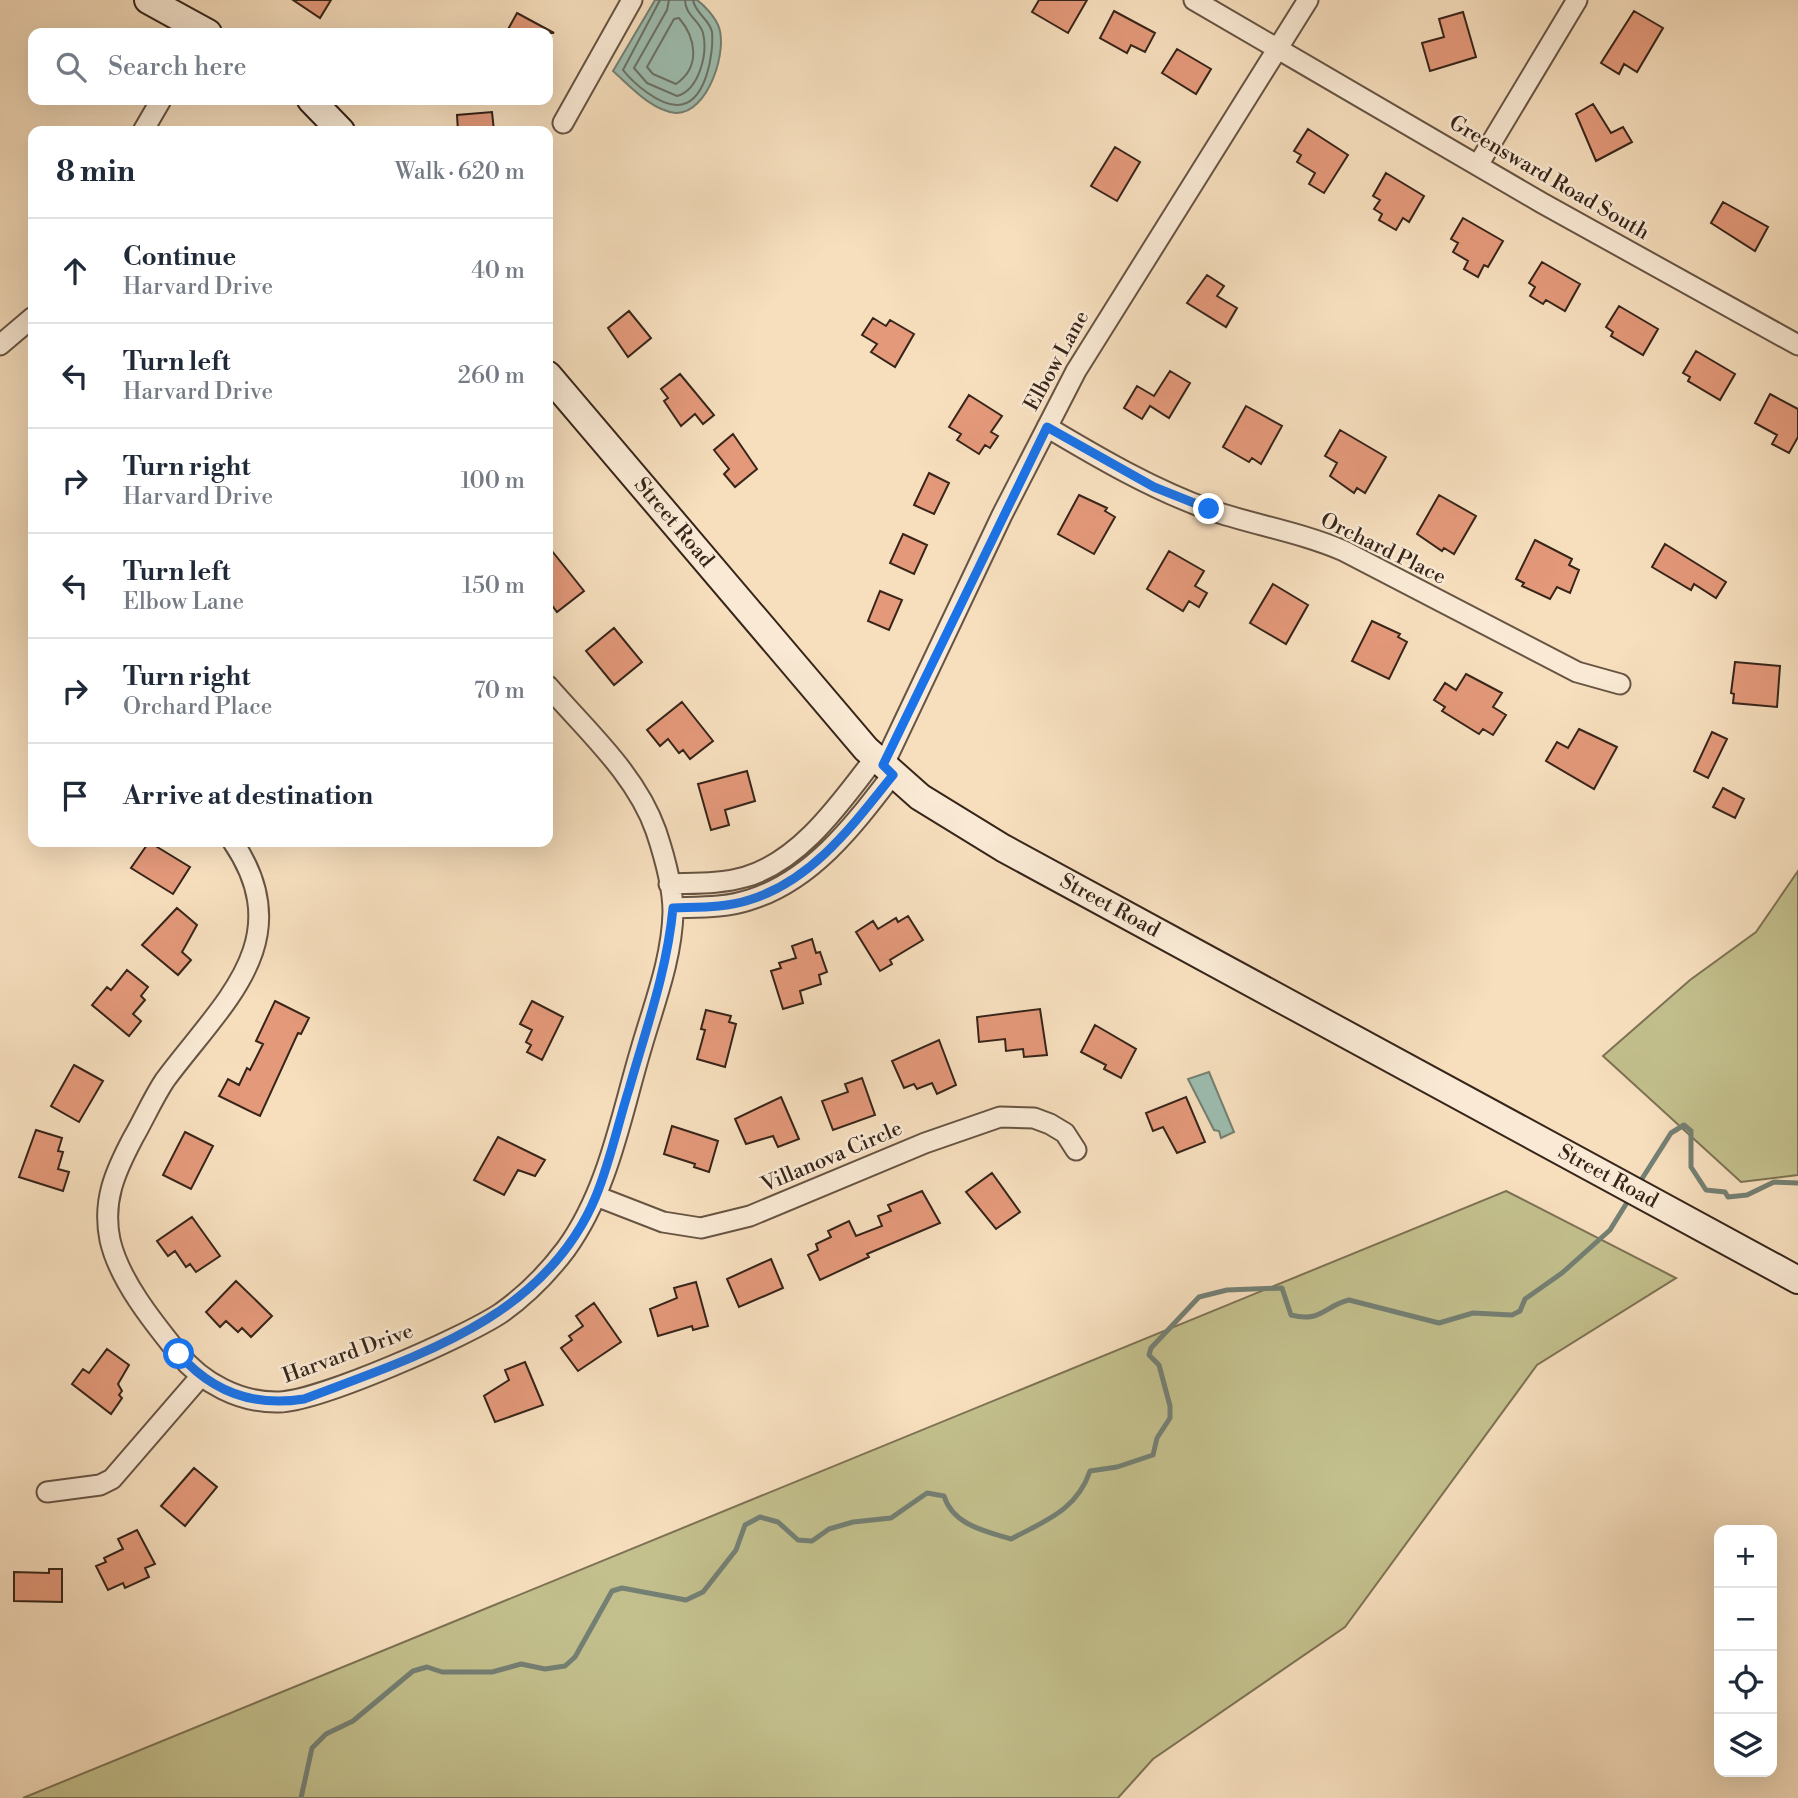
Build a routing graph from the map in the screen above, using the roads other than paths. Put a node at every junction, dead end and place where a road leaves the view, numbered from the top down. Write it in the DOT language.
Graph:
graph roads {
  1 [pos="148,0"];
  2 [pos="632,0"];
  3 [pos="1194,0"];
  4 [pos="1308,0"];
  5 [pos="1577,0"];
  6 [pos="196,28"];
  7 [pos="1279,49"];
  8 [pos="159,105"];
  9 [pos="316,105"];
  10 [pos="563,123"];
  11 [pos="146,126"];
  12 [pos="336,126"];
  13 [pos="1478,165"];
  14 [pos="28,321"];
  15 [pos="0,345"];
  16 [pos="1798,345"];
  17 [pos="553,381"];
  18 [pos="1047,427"];
  19 [pos="1620,684"];
  20 [pos="553,691"];
  21 [pos="884,766"];
  22 [pos="236,847"];
  23 [pos="669,884"];
  24 [pos="673,908"];
  25 [pos="1076,1150"];
  26 [pos="597,1196"];
  27 [pos="1798,1280"];
  28 [pos="201,1376"];
  29 [pos="47,1492"];
  1 -- 6 [label="main road"];
  2 -- 10 [label="street"];
  3 -- 7 [label="street, Greensward Road South"];
  4 -- 7 [label="street, Elbow Lane"];
  5 -- 13 [label="street"];
  7 -- 13 [label="street, Greensward Road South"];
  7 -- 18 [label="street, Elbow Lane"];
  8 -- 11 [label="street"];
  9 -- 12 [label="main road"];
  13 -- 16 [label="street, Greensward Road South"];
  14 -- 15 [label="street"];
  17 -- 21 [label="main road, Street Road"];
  18 -- 19 [label="street, Orchard Place"];
  18 -- 21 [label="street, Elbow Lane"];
  20 -- 23 [label="street, Harvard Drive"];
  21 -- 23 [label="street"];
  21 -- 24 [label="street"];
  21 -- 27 [label="main road, Street Road"];
  22 -- 28 [label="street, Harvard Drive"];
  23 -- 24 [label="street, Harvard Drive"];
  24 -- 26 [label="street, Harvard Drive"];
  25 -- 26 [label="street, Villanova Circle"];
  26 -- 28 [label="street, Harvard Drive"];
  28 -- 29 [label="street"];
}
